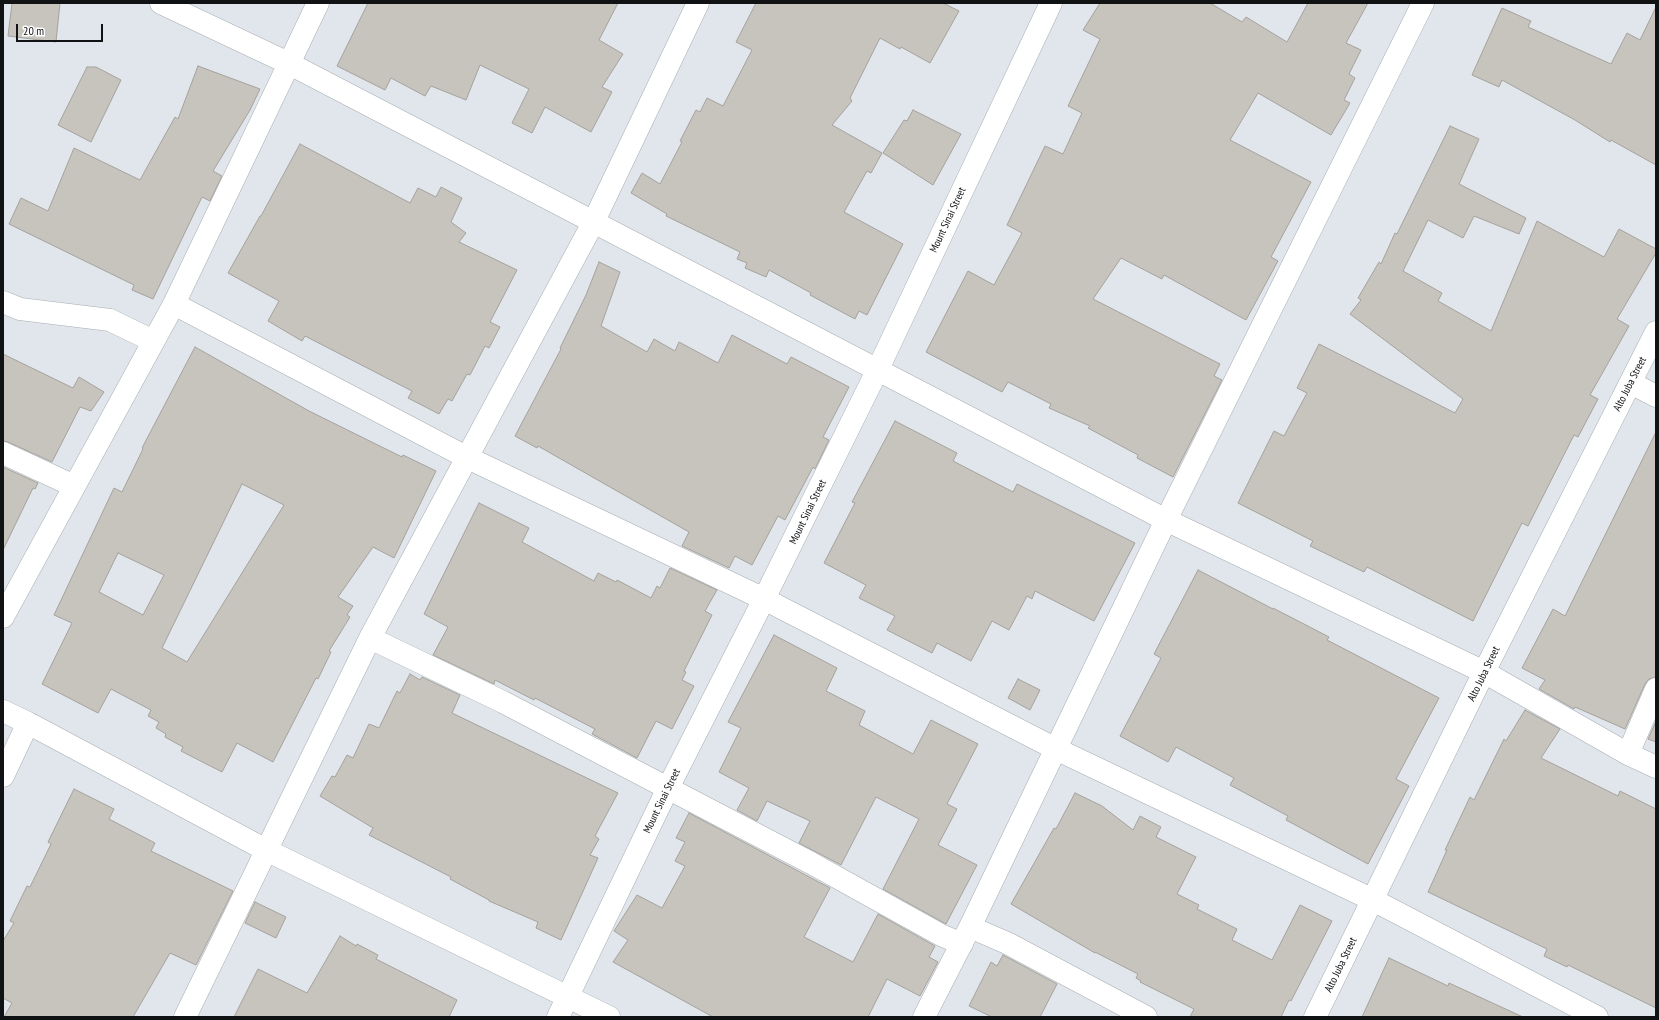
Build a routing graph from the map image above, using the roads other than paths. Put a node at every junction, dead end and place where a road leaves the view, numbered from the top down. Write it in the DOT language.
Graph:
graph roads {
  1 [pos="161,3"];
  2 [pos="318,3"];
  3 [pos="698,3"];
  4 [pos="1051,3"];
  5 [pos="1423,3"];
  6 [pos="288,63"];
  7 [pos="593,223"];
  8 [pos="3,302"];
  9 [pos="174,304"];
  10 [pos="1656,332"];
  11 [pos="153,341"];
  12 [pos="878,369"];
  13 [pos="1631,383"];
  14 [pos="1656,396"];
  15 [pos="3,453"];
  16 [pos="466,457"];
  17 [pos="74,486"];
  18 [pos="1166,520"];
  19 [pos="764,599"];
  20 [pos="3,617"];
  21 [pos="370,638"];
  22 [pos="1484,672"];
  23 [pos="1656,689"];
  24 [pos="3,711"];
  25 [pos="28,723"];
  26 [pos="1056,749"];
  27 [pos="1628,754"];
  28 [pos="1656,767"];
  29 [pos="3,776"];
  30 [pos="668,788"];
  31 [pos="266,850"];
  32 [pos="1373,900"];
  33 [pos="966,936"];
  34 [pos="568,996"];
  35 [pos="185,1017"];
  36 [pos="558,1017"];
  37 [pos="609,1017"];
  38 [pos="924,1017"];
  39 [pos="1146,1017"];
  40 [pos="1315,1017"];
  41 [pos="1597,1017"];
  1 -- 6 [label="street"];
  2 -- 6 [label="street"];
  3 -- 7 [label="street"];
  4 -- 12 [label="street, Mount Sinai Street"];
  5 -- 18 [label="street"];
  6 -- 7 [label="street"];
  6 -- 9 [label="street"];
  7 -- 12 [label="street"];
  7 -- 16 [label="street"];
  8 -- 11 [label="street"];
  9 -- 11 [label="street"];
  9 -- 16 [label="street"];
  10 -- 13 [label="street, Alto Juba Street"];
  11 -- 17 [label="street"];
  12 -- 18 [label="street"];
  12 -- 19 [label="street, Mount Sinai Street"];
  13 -- 14 [label="street"];
  13 -- 22 [label="street, Alto Juba Street"];
  15 -- 17 [label="street"];
  16 -- 19 [label="street"];
  16 -- 21 [label="street"];
  17 -- 20 [label="street"];
  18 -- 22 [label="street"];
  18 -- 26 [label="street"];
  19 -- 26 [label="street"];
  19 -- 30 [label="street, Mount Sinai Street"];
  21 -- 30 [label="street"];
  21 -- 31 [label="street"];
  22 -- 27 [label="street"];
  22 -- 32 [label="street, Alto Juba Street"];
  23 -- 27 [label="street"];
  24 -- 25 [label="street"];
  25 -- 29 [label="street"];
  25 -- 31 [label="street"];
  26 -- 32 [label="street"];
  26 -- 33 [label="street"];
  27 -- 28 [label="street"];
  30 -- 33 [label="street"];
  30 -- 34 [label="street, Mount Sinai Street"];
  31 -- 34 [label="street"];
  31 -- 35 [label="street"];
  32 -- 40 [label="street, Alto Juba Street"];
  32 -- 41 [label="street"];
  33 -- 38 [label="street"];
  33 -- 39 [label="street"];
  34 -- 36 [label="street, Mount Sinai Street"];
  34 -- 37 [label="street"];
}
